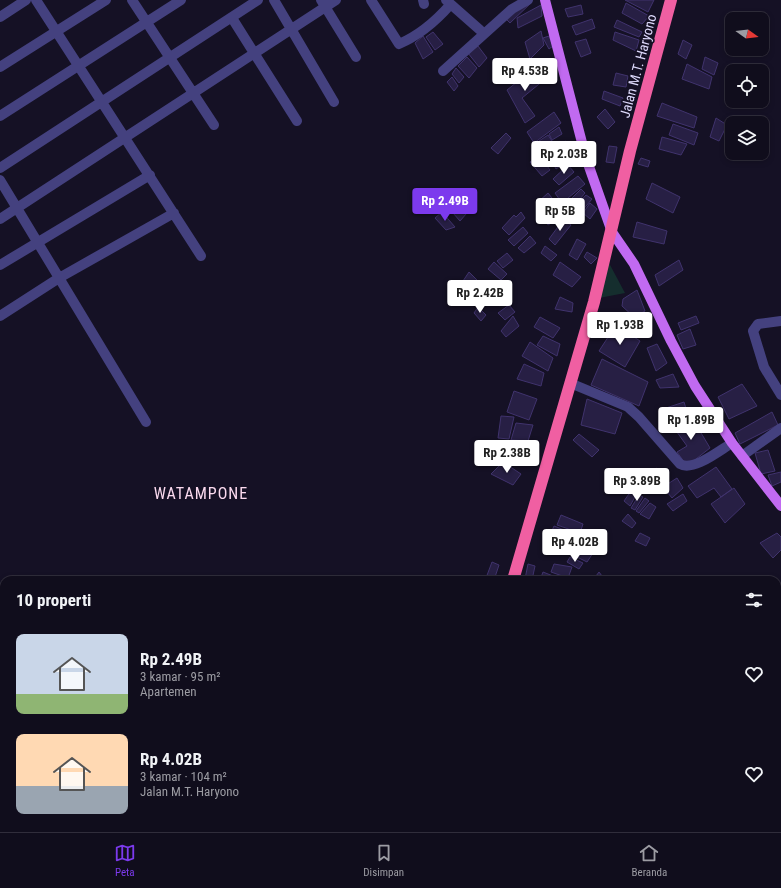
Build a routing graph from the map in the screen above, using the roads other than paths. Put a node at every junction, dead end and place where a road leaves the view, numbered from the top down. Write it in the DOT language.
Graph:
graph roads {
  1 [pos="26,0"];
  2 [pos="36,0"];
  3 [pos="106,0"];
  4 [pos="132,0"];
  5 [pos="181,0"];
  6 [pos="258,0"];
  7 [pos="274,0"];
  8 [pos="336,0"];
  9 [pos="371,0"];
  10 [pos="528,0"];
  11 [pos="545,0"];
  12 [pos="671,0"];
  13 [pos="448,2"];
  14 [pos="323,4"];
  15 [pos="0,17"];
  16 [pos="232,18"];
  17 [pos="147,22"];
  18 [pos="292,29"];
  19 [pos="56,30"];
  20 [pos="480,30"];
  21 [pos="254,54"];
  22 [pos="170,57"];
  23 [pos="356,57"];
  24 [pos="79,65"];
  25 [pos="0,67"];
  26 [pos="443,71"];
  27 [pos="193,94"];
  28 [pos="102,100"];
  29 [pos="334,102"];
  30 [pos="0,116"];
  31 [pos="297,121"];
  32 [pos="214,125"];
  33 [pos="125,137"];
  34 [pos="0,168"];
  35 [pos="150,175"];
  36 [pos="0,180"];
  37 [pos="18,209"];
  38 [pos="174,212"];
  39 [pos="0,219"];
  40 [pos="612,232"];
  41 [pos="37,242"];
  42 [pos="201,256"];
  43 [pos="0,265"];
  44 [pos="59,278"];
  45 [pos="0,316"];
  46 [pos="781,321"];
  47 [pos="570,383"];
  48 [pos="781,395"];
  49 [pos="146,422"];
  50 [pos="781,428"];
  51 [pos="732,443"];
  52 [pos="742,456"];
  53 [pos="781,506"];
  54 [pos="514,576"];
  1 -- 15 [label="street"];
  2 -- 19 [label="street"];
  3 -- 19 [label="street"];
  4 -- 17 [label="street"];
  5 -- 17 [label="street"];
  6 -- 16 [label="street"];
  7 -- 18 [label="street"];
  8 -- 14 [label="street"];
  9 -- 13 [label="street"];
  10 -- 26 [label="street"];
  11 -- 40 [label="main road"];
  12 -- 40 [label="highway, Jalan M.T. Haryono"];
  13 -- 20 [label="street"];
  14 -- 18 [label="street"];
  14 -- 23 [label="street"];
  16 -- 21 [label="street"];
  16 -- 22 [label="street"];
  17 -- 22 [label="street"];
  17 -- 24 [label="street"];
  18 -- 21 [label="street"];
  18 -- 29 [label="street"];
  19 -- 24 [label="street"];
  19 -- 25 [label="street"];
  21 -- 27 [label="street"];
  21 -- 31 [label="street"];
  22 -- 27 [label="street"];
  22 -- 28 [label="street"];
  24 -- 28 [label="street"];
  24 -- 30 [label="street"];
  27 -- 32 [label="street"];
  27 -- 33 [label="street"];
  28 -- 33 [label="street"];
  28 -- 34 [label="street"];
  33 -- 35 [label="street"];
  33 -- 37 [label="street"];
  35 -- 38 [label="street"];
  35 -- 41 [label="street"];
  36 -- 37 [label="street"];
  37 -- 39 [label="street"];
  37 -- 41 [label="street"];
  38 -- 42 [label="street"];
  38 -- 44 [label="street"];
  40 -- 47 [label="highway, Jalan M.T. Haryono"];
  40 -- 51 [label="main road"];
  41 -- 43 [label="street"];
  41 -- 44 [label="street"];
  44 -- 45 [label="street"];
  44 -- 49 [label="street"];
  46 -- 48 [label="street"];
  47 -- 51 [label="street"];
  47 -- 54 [label="highway, Jalan M.T. Haryono"];
  50 -- 52 [label="street"];
  51 -- 52 [label="main road"];
  52 -- 53 [label="main road"];
}
